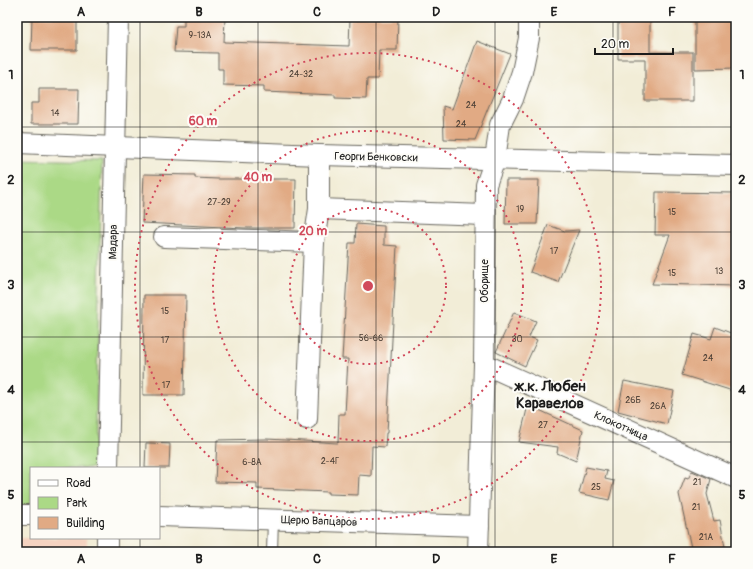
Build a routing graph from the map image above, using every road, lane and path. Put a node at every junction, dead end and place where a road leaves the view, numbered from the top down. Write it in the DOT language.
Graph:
graph roads {
  1 [pos="118,17"];
  2 [pos="529,17"];
  3 [pos="17,143"];
  4 [pos="115,148"];
  5 [pos="319,155"];
  6 [pos="495,159"];
  7 [pos="736,165"];
  8 [pos="319,208"];
  9 [pos="485,215"];
  10 [pos="164,237"];
  11 [pos="314,242"];
  12 [pos="484,364"];
  13 [pos="308,419"];
  14 [pos="108,467"];
  15 [pos="736,478"];
  16 [pos="17,515"];
  17 [pos="30,515"];
  18 [pos="160,516"];
  19 [pos="273,519"];
  20 [pos="479,526"];
  21 [pos="107,539"];
  22 [pos="107,552"];
  23 [pos="272,552"];
  24 [pos="478,552"];
  1 -- 4 [label="street, Мадара"];
  2 -- 6 [label="street, Оборище"];
  3 -- 4 [label="street, Георги Бенковски"];
  4 -- 5 [label="street, Георги Бенковски"];
  4 -- 14 [label="street, Мадара"];
  5 -- 6 [label="street, Георги Бенковски"];
  5 -- 8 [label="street"];
  6 -- 7 [label="street, Георги Бенковски"];
  6 -- 9 [label="street, Оборище"];
  8 -- 9 [label="street"];
  8 -- 11 [label="street"];
  9 -- 12 [label="street, Оборище"];
  10 -- 11 [label="street"];
  11 -- 13 [label="street"];
  12 -- 15 [label="street, Клокотница"];
  12 -- 20 [label="street, Оборище"];
  16 -- 17 [label="street"];
  18 -- 19 [label="street, Щерю Вапцаров"];
  19 -- 20 [label="street, Щерю Вапцаров"];
  19 -- 23 [label="lane"];
  20 -- 24 [label="street, Оборище"];
  21 -- 22 [label="street"];
}
